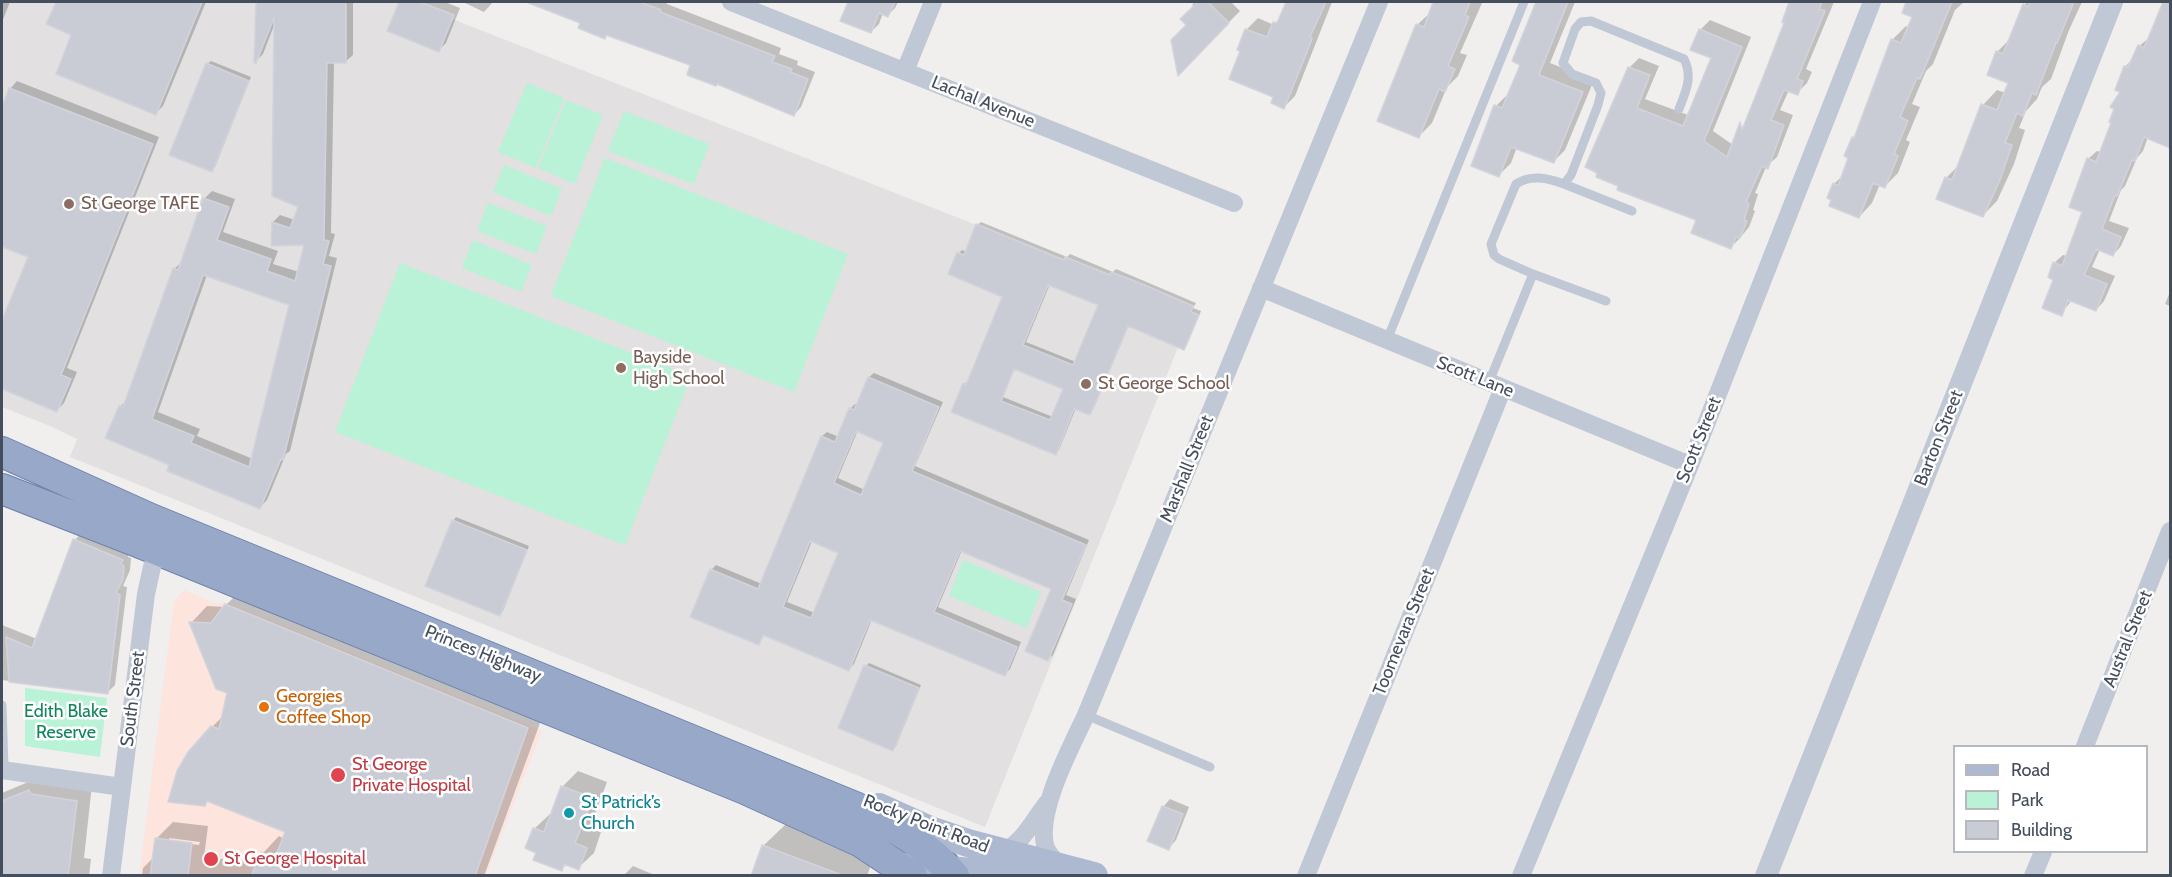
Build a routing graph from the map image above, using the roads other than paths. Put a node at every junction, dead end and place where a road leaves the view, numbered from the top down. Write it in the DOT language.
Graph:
graph roads {
  1 [pos="731,2"];
  2 [pos="933,2"];
  3 [pos="1378,2"];
  4 [pos="1524,2"];
  5 [pos="1872,2"];
  6 [pos="2112,2"];
  7 [pos="905,71"];
  8 [pos="1679,109"];
  9 [pos="1564,184"];
  10 [pos="1234,203"];
  11 [pos="1632,211"];
  12 [pos="1533,274"];
  13 [pos="1261,288"];
  14 [pos="1606,301"];
  15 [pos="1387,340"];
  16 [pos="1496,385"];
  17 [pos="2,452"];
  18 [pos="1690,465"];
  19 [pos="2,489"];
  20 [pos="2170,531"];
  21 [pos="164,538"];
  22 [pos="2,705"];
  23 [pos="1086,714"];
  24 [pos="2086,745"];
  25 [pos="760,767"];
  26 [pos="1210,767"];
  27 [pos="3,769"];
  28 [pos="122,787"];
  29 [pos="1048,802"];
  30 [pos="1001,853"];
  31 [pos="2043,853"];
  32 [pos="1062,867"];
  33 [pos="906,871"];
  34 [pos="952,873"];
  35 [pos="111,876"];
  36 [pos="1034,876"];
  37 [pos="1094,876"];
  38 [pos="1306,876"];
  39 [pos="1521,876"];
  40 [pos="1766,876"];
  41 [pos="2033,876"];
  1 -- 7 [label="street, Lachal Avenue"];
  2 -- 7 [label="street"];
  3 -- 13 [label="street, Marshall Street"];
  4 -- 15 [label="lane"];
  5 -- 18 [label="street, Scott Street"];
  6 -- 40 [label="street, Barton Street"];
  7 -- 10 [label="street, Lachal Avenue"];
  8 -- 9 [label="lane"];
  9 -- 11 [label="lane"];
  9 -- 12 [label="lane"];
  12 -- 14 [label="lane"];
  12 -- 16 [label="lane"];
  13 -- 15 [label="street, Scott Lane"];
  13 -- 23 [label="street, Marshall Street"];
  15 -- 16 [label="street, Scott Lane"];
  16 -- 18 [label="street, Scott Lane"];
  16 -- 38 [label="street, Toomevara Street"];
  17 -- 21 [label="highway, Princes Highway"];
  18 -- 39 [label="street, Scott Street"];
  19 -- 21 [label="highway, Princes Highway"];
  20 -- 24 [label="street, Austral Street"];
  21 -- 25 [label="highway, Princes Highway"];
  21 -- 28 [label="street, South Street"];
  21 -- 33 [label="highway, Princes Highway"];
  22 -- 27 [label="lane"];
  23 -- 26 [label="lane"];
  23 -- 29 [label="street, Marshall Street"];
  25 -- 30 [label="main road, Rocky Point Road"];
  25 -- 34 [label="highway, Princes Highway"];
  27 -- 28 [label="street"];
  28 -- 35 [label="street, South Street"];
  29 -- 30 [label="street, Marshall Street"];
  29 -- 32 [label="street, Marshall Street"];
  30 -- 32 [label="main road, Rocky Point Road"];
  31 -- 41 [label="street"];
  32 -- 37 [label="main road, Rocky Point Road"];
  33 -- 34 [label="main road, Rocky Point Road"];
  34 -- 36 [label="main road, Rocky Point Road"];
}
